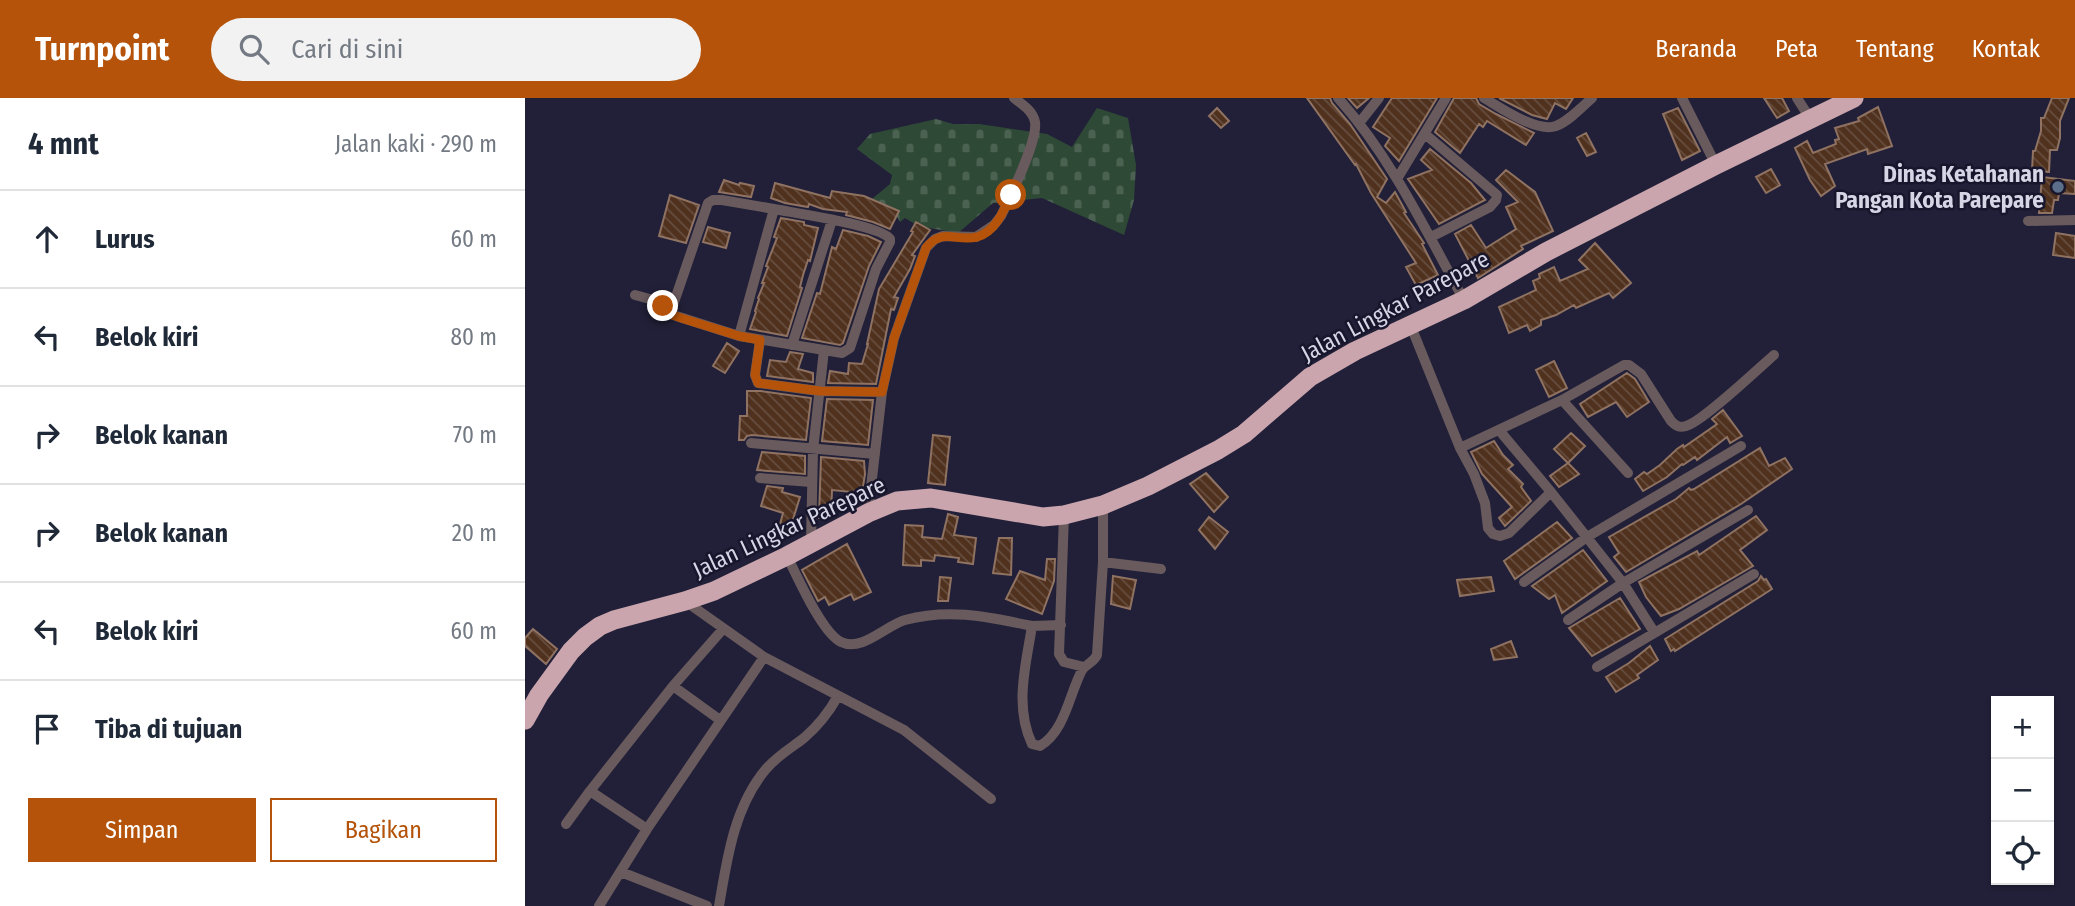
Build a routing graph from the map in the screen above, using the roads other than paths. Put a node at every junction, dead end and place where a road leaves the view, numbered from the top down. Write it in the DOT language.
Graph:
graph roads {
  1 [pos="1014,98"];
  2 [pos="1339,98"];
  3 [pos="1378,98"];
  4 [pos="1446,98"];
  5 [pos="1484,98"];
  6 [pos="1592,98"];
  7 [pos="1682,98"];
  8 [pos="1797,98"];
  9 [pos="1854,98"];
  10 [pos="1811,120"];
  11 [pos="1360,122"];
  12 [pos="1425,134"];
  13 [pos="1716,165"];
  14 [pos="1397,179"];
  15 [pos="774,209"];
  16 [pos="832,220"];
  17 [pos="2028,220"];
  18 [pos="2075,220"];
  19 [pos="1431,237"];
  20 [pos="635,295"];
  21 [pos="1464,300"];
  22 [pos="670,314"];
  23 [pos="1410,324"];
  24 [pos="739,336"];
  25 [pos="760,340"];
  26 [pos="792,345"];
  27 [pos="824,350"];
  28 [pos="1774,355"];
  29 [pos="820,391"];
  30 [pos="882,392"];
  31 [pos="1563,400"];
  32 [pos="1499,430"];
  33 [pos="751,443"];
  34 [pos="1741,446"];
  35 [pos="1461,448"];
  36 [pos="813,450"];
  37 [pos="875,454"];
  38 [pos="1628,473"];
  39 [pos="760,478"];
  40 [pos="811,482"];
  41 [pos="1551,492"];
  42 [pos="1103,505"];
  43 [pos="1748,510"];
  44 [pos="868,513"];
  45 [pos="1064,515"];
  46 [pos="1587,537"];
  47 [pos="811,542"];
  48 [pos="787,556"];
  49 [pos="1103,562"];
  50 [pos="1161,569"];
  51 [pos="1754,574"];
  52 [pos="1524,582"];
  53 [pos="1623,583"];
  54 [pos="685,601"];
  55 [pos="1568,620"];
  56 [pos="1061,625"];
  57 [pos="1033,626"];
  58 [pos="723,629"];
  59 [pos="1654,632"];
  60 [pos="764,657"];
  61 [pos="1084,667"];
  62 [pos="1597,667"];
  63 [pos="673,686"];
  64 [pos="838,696"];
  65 [pos="525,720"];
  66 [pos="720,720"];
  67 [pos="590,790"];
  68 [pos="991,799"];
  69 [pos="566,824"];
  70 [pos="646,829"];
  71 [pos="621,872"];
  72 [pos="599,906"];
  73 [pos="707,906"];
  74 [pos="719,906"];
  1 -- 30 [label="street"];
  2 -- 11 [label="street"];
  3 -- 11 [label="street"];
  4 -- 12 [label="street"];
  5 -- 6 [label="street"];
  7 -- 13 [label="street"];
  8 -- 10 [label="street"];
  9 -- 10 [label="highway, Jalan Lingkar Parepare"];
  10 -- 13 [label="highway, Jalan Lingkar Parepare"];
  11 -- 14 [label="street"];
  12 -- 14 [label="street"];
  12 -- 19 [label="street"];
  13 -- 21 [label="highway, Jalan Lingkar Parepare"];
  14 -- 19 [label="street"];
  15 -- 16 [label="street"];
  15 -- 22 [label="street"];
  15 -- 24 [label="street"];
  16 -- 26 [label="street"];
  16 -- 27 [label="street"];
  17 -- 18 [label="street"];
  19 -- 21 [label="street"];
  20 -- 22 [label="street"];
  21 -- 23 [label="highway, Jalan Lingkar Parepare"];
  22 -- 24 [label="street"];
  23 -- 35 [label="street"];
  23 -- 42 [label="highway, Jalan Lingkar Parepare"];
  24 -- 25 [label="street"];
  25 -- 26 [label="street"];
  25 -- 29 [label="street"];
  26 -- 27 [label="street"];
  27 -- 29 [label="street"];
  28 -- 31 [label="street"];
  29 -- 30 [label="street"];
  29 -- 36 [label="street"];
  30 -- 37 [label="street"];
  31 -- 32 [label="street"];
  31 -- 38 [label="street"];
  32 -- 35 [label="street"];
  32 -- 41 [label="street"];
  33 -- 36 [label="street"];
  34 -- 46 [label="street"];
  35 -- 41 [label="street"];
  36 -- 37 [label="street"];
  36 -- 40 [label="street"];
  37 -- 44 [label="street"];
  39 -- 40 [label="street"];
  40 -- 47 [label="street"];
  41 -- 46 [label="street"];
  42 -- 45 [label="highway, Jalan Lingkar Parepare"];
  42 -- 49 [label="street"];
  43 -- 53 [label="street"];
  44 -- 45 [label="highway, Jalan Lingkar Parepare"];
  44 -- 47 [label="highway, Jalan Lingkar Parepare"];
  45 -- 56 [label="street"];
  46 -- 52 [label="street"];
  46 -- 53 [label="street"];
  47 -- 48 [label="highway, Jalan Lingkar Parepare"];
  48 -- 54 [label="highway, Jalan Lingkar Parepare"];
  48 -- 57 [label="street"];
  49 -- 50 [label="street"];
  49 -- 61 [label="street"];
  51 -- 59 [label="street"];
  53 -- 55 [label="street"];
  53 -- 59 [label="street"];
  54 -- 58 [label="street"];
  54 -- 65 [label="highway, Jalan Lingkar Parepare"];
  56 -- 57 [label="street"];
  56 -- 61 [label="street"];
  57 -- 61 [label="street"];
  58 -- 60 [label="street"];
  58 -- 63 [label="street"];
  59 -- 62 [label="street"];
  60 -- 64 [label="street"];
  60 -- 66 [label="street"];
  63 -- 66 [label="street"];
  63 -- 67 [label="street"];
  64 -- 68 [label="street"];
  64 -- 74 [label="street"];
  66 -- 70 [label="street"];
  67 -- 69 [label="street"];
  67 -- 70 [label="street"];
  70 -- 71 [label="street"];
  71 -- 72 [label="street"];
  71 -- 73 [label="street"];
}
